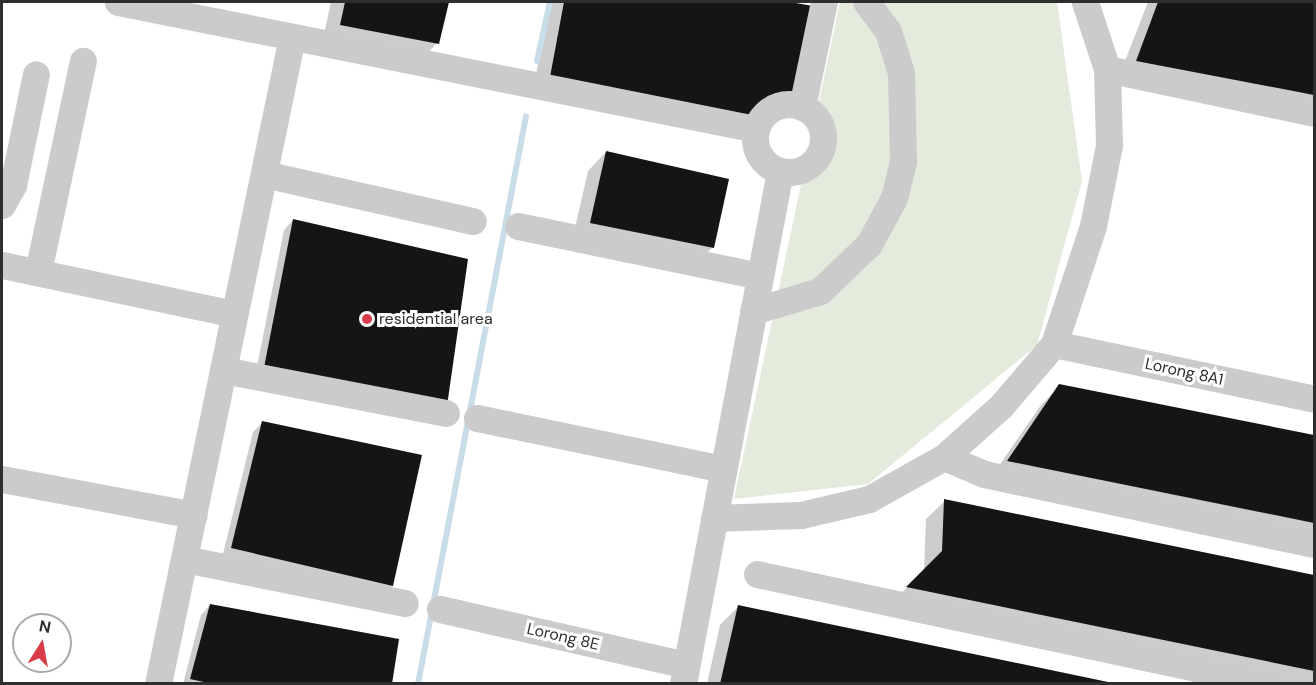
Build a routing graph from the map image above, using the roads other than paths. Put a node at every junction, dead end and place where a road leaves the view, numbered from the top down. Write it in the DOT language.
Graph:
graph roads {
  1 [pos="118,2"];
  2 [pos="824,2"];
  3 [pos="866,2"];
  4 [pos="1085,2"];
  5 [pos="292,37"];
  6 [pos="83,61"];
  7 [pos="1107,69"];
  8 [pos="36,74"];
  9 [pos="802,107"];
  10 [pos="1314,113"];
  11 [pos="756,129"];
  12 [pos="780,171"];
  13 [pos="264,174"];
  14 [pos="2,205"];
  15 [pos="473,221"];
  16 [pos="518,226"];
  17 [pos="2,264"];
  18 [pos="38,272"];
  19 [pos="760,276"];
  20 [pos="753,310"];
  21 [pos="234,314"];
  22 [pos="1054,344"];
  23 [pos="223,370"];
  24 [pos="1314,399"];
  25 [pos="446,413"];
  26 [pos="477,418"];
  27 [pos="944,457"];
  28 [pos="723,470"];
  29 [pos="3,487"];
  30 [pos="194,515"];
  31 [pos="714,518"];
  32 [pos="1314,544"];
  33 [pos="184,559"];
  34 [pos="757,574"];
  35 [pos="405,603"];
  36 [pos="440,609"];
  37 [pos="684,674"];
  38 [pos="158,684"];
  39 [pos="1270,684"];
  1 -- 5 [label="street"];
  2 -- 9 [label="street"];
  3 -- 20 [label="street"];
  4 -- 7 [label="street"];
  5 -- 11 [label="street"];
  5 -- 13 [label="street"];
  6 -- 18 [label="street"];
  7 -- 10 [label="street"];
  7 -- 22 [label="street"];
  8 -- 14 [label="street"];
  9 -- 11 [label="street"];
  9 -- 12 [label="street"];
  11 -- 12 [label="street"];
  12 -- 19 [label="street"];
  13 -- 15 [label="street"];
  13 -- 21 [label="street"];
  16 -- 19 [label="street"];
  17 -- 18 [label="street"];
  18 -- 21 [label="street"];
  19 -- 20 [label="street"];
  20 -- 28 [label="street"];
  21 -- 23 [label="street"];
  22 -- 24 [label="street, Lorong 8A1"];
  22 -- 27 [label="street"];
  23 -- 25 [label="street"];
  23 -- 30 [label="street"];
  26 -- 28 [label="street"];
  27 -- 31 [label="street"];
  27 -- 32 [label="street"];
  28 -- 31 [label="street"];
  29 -- 30 [label="street"];
  30 -- 33 [label="street"];
  31 -- 37 [label="street"];
  33 -- 35 [label="street"];
  33 -- 38 [label="street"];
  34 -- 39 [label="street"];
  36 -- 37 [label="street, Lorong 8E"];
}
